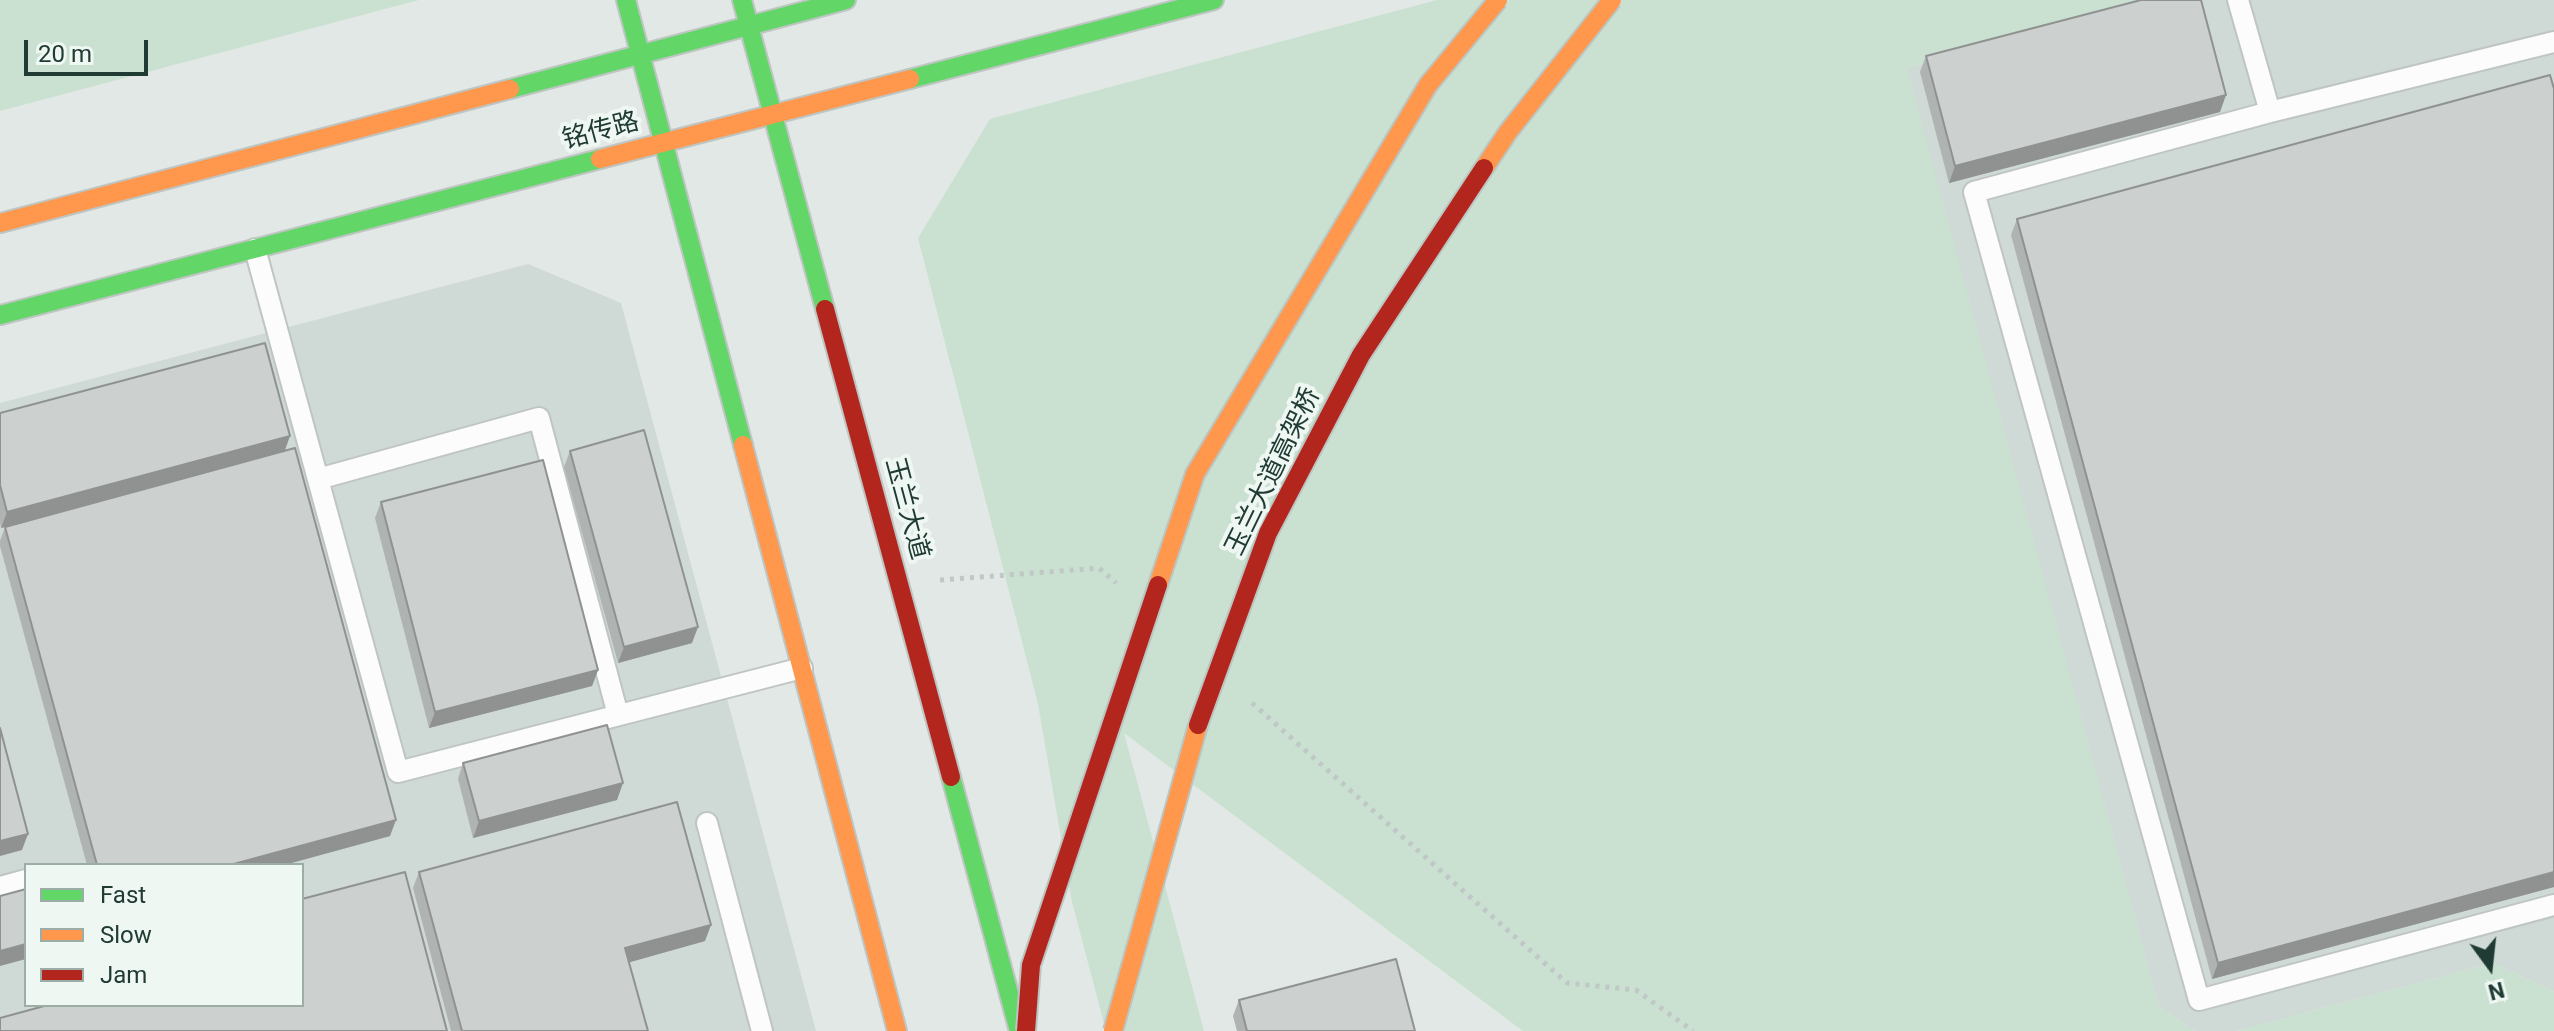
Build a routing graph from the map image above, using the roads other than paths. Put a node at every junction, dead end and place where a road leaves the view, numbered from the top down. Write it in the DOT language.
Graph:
graph roads {
  1 [pos="626,0"];
  2 [pos="742,0"];
  3 [pos="846,0"];
  4 [pos="1214,0"];
  5 [pos="1498,0"];
  6 [pos="1612,0"];
  7 [pos="2238,0"];
  8 [pos="749,25"];
  9 [pos="2554,42"];
  10 [pos="640,55"];
  11 [pos="2270,112"];
  12 [pos="773,114"];
  13 [pos="663,143"];
  14 [pos="0,223"];
  15 [pos="255,249"];
  16 [pos="0,315"];
  17 [pos="318,479"];
  18 [pos="802,668"];
  19 [pos="618,715"];
  20 [pos="707,823"];
  21 [pos="24,881"];
  22 [pos="0,887"];
  23 [pos="2554,905"];
  24 [pos="891,1030"];
  25 [pos="762,1031"];
  26 [pos="1019,1031"];
  27 [pos="1026,1031"];
  28 [pos="1113,1031"];
  1 -- 10 [label="main road"];
  2 -- 8 [label="main road, 玉兰大道"];
  3 -- 8 [label="main road"];
  4 -- 12 [label="main road, 铭传路"];
  5 -- 27 [label="main road, bridge"];
  6 -- 28 [label="main road, 玉兰大道高架桥, bridge"];
  7 -- 11 [label="lane"];
  8 -- 10 [label="main road"];
  8 -- 12 [label="main road, 玉兰大道"];
  9 -- 11 [label="lane"];
  10 -- 13 [label="main road"];
  10 -- 14 [label="main road"];
  11 -- 23 [label="lane"];
  12 -- 13 [label="main road, 铭传路"];
  12 -- 26 [label="main road, 玉兰大道"];
  13 -- 15 [label="main road, 铭传路"];
  13 -- 18 [label="main road"];
  15 -- 16 [label="main road, 铭传路"];
  15 -- 17 [label="lane"];
  17 -- 19 [label="lane"];
  17 -- 19 [label="lane"];
  18 -- 19 [label="lane"];
  18 -- 24 [label="main road"];
  20 -- 25 [label="lane"];
  21 -- 22 [label="lane"];
}
